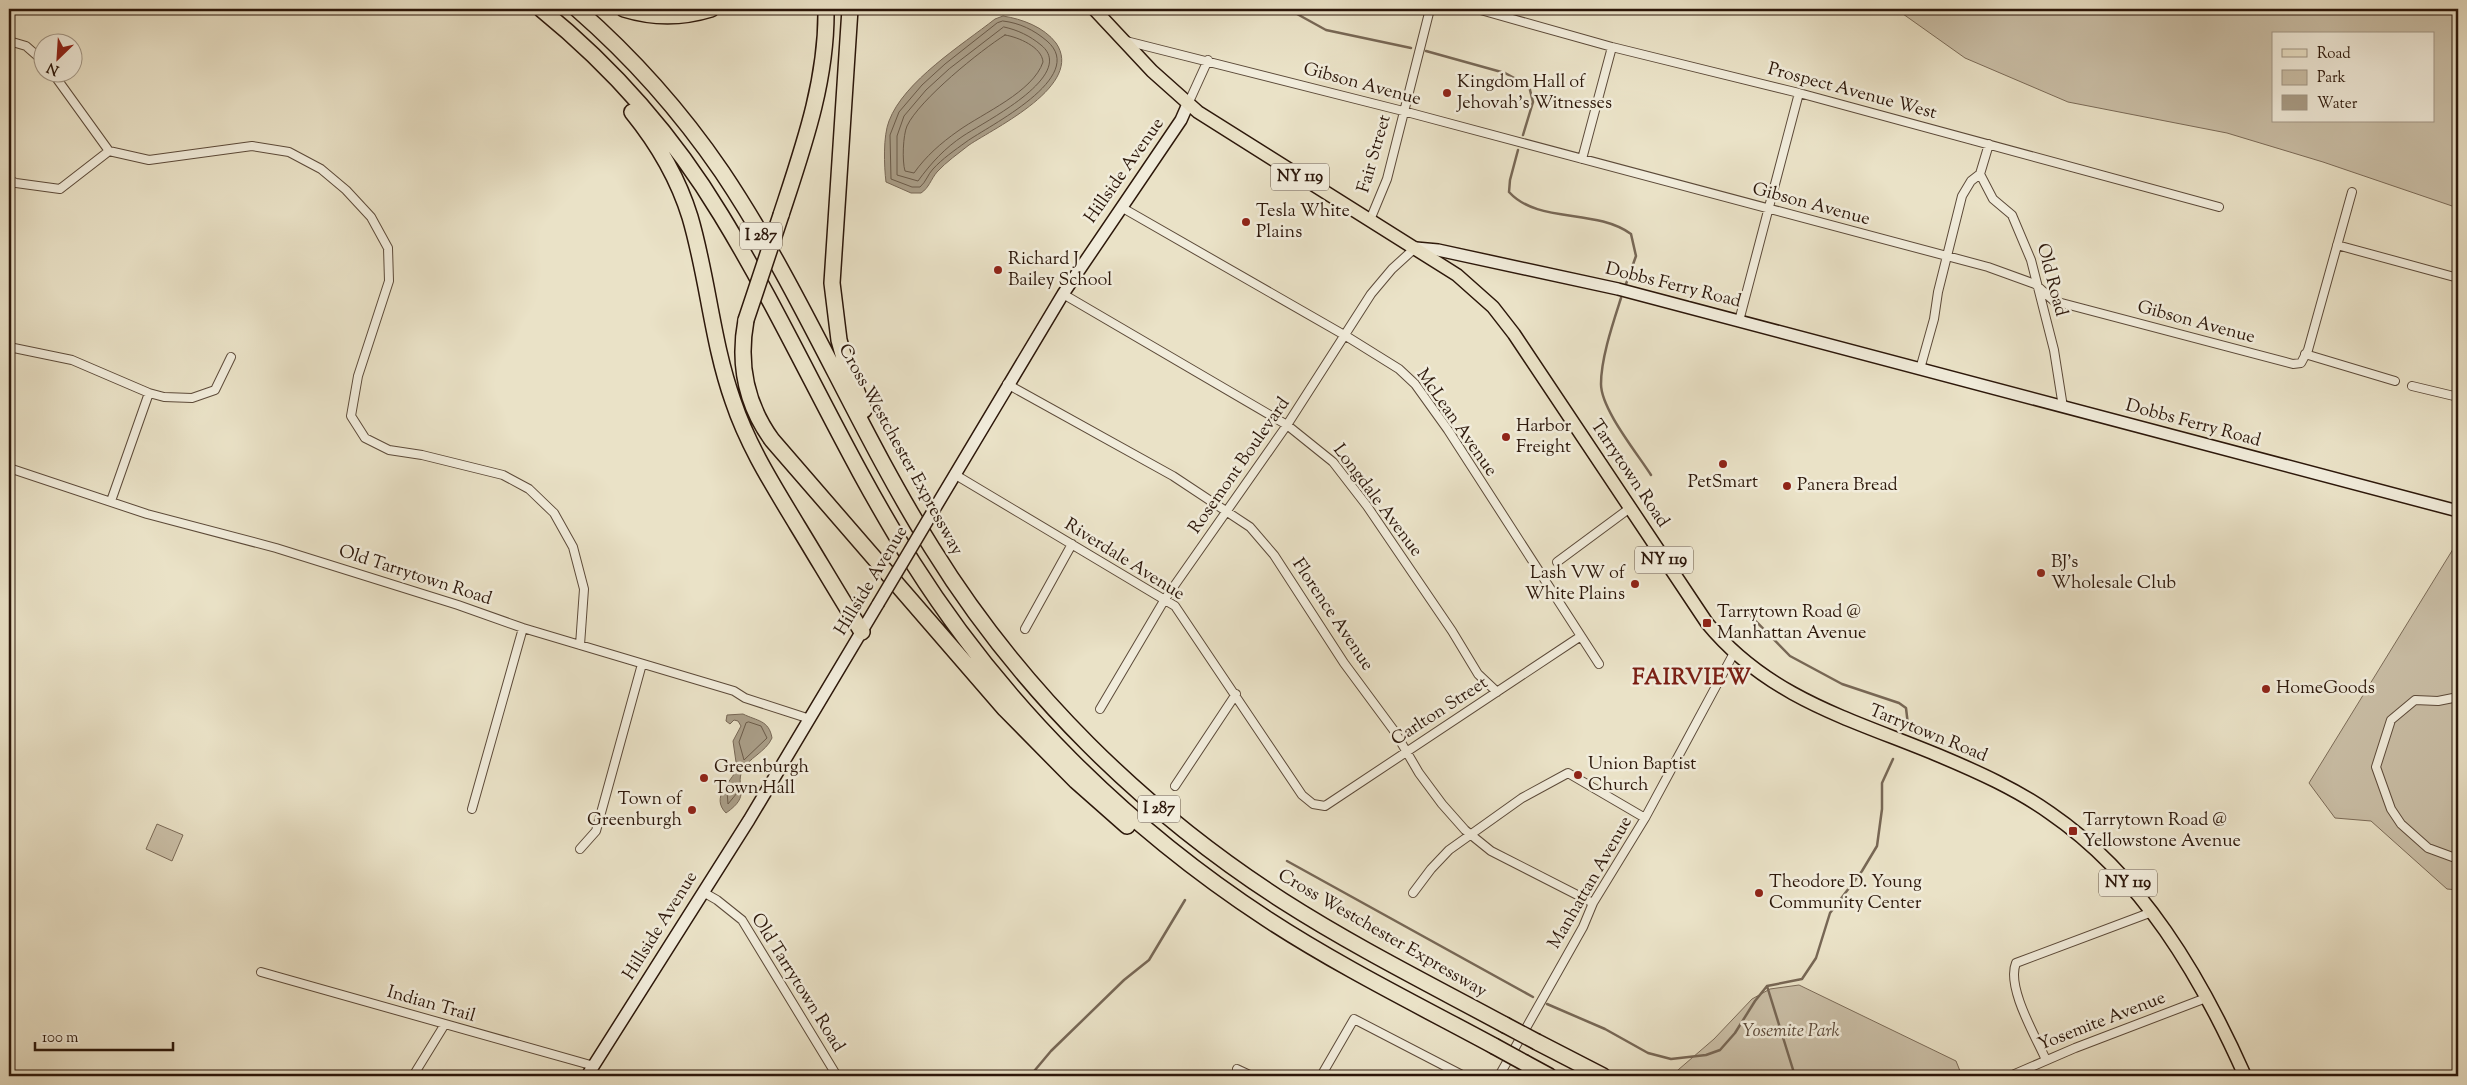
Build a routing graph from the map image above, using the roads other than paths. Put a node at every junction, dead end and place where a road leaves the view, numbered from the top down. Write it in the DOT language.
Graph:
graph roads {
  1 [pos="541,9"];
  2 [pos="577,9"];
  3 [pos="624,9"];
  4 [pos="711,9"];
  5 [pos="826,9"];
  6 [pos="850,9"];
  7 [pos="1094,9"];
  8 [pos="1430,9"];
  9 [pos="1477,9"];
  10 [pos="571,35"];
  11 [pos="1122,40"];
  12 [pos="9,41"];
  13 [pos="1612,47"];
  14 [pos="32,51"];
  15 [pos="1208,60"];
  16 [pos="59,82"];
  17 [pos="1799,93"];
  18 [pos="1188,104"];
  19 [pos="1403,111"];
  20 [pos="1989,144"];
  21 [pos="109,151"];
  22 [pos="1582,159"];
  23 [pos="1980,174"];
  24 [pos="9,180"];
  25 [pos="2352,192"];
  26 [pos="1121,207"];
  27 [pos="2219,207"];
  28 [pos="1768,210"];
  29 [pos="1370,220"];
  30 [pos="2337,245"];
  31 [pos="1415,248"];
  32 [pos="1948,257"];
  33 [pos="2458,278"];
  34 [pos="2038,286"];
  35 [pos="1063,294"];
  36 [pos="1739,321"];
  37 [pos="1346,336"];
  38 [pos="9,347"];
  39 [pos="2306,354"];
  40 [pos="231,357"];
  41 [pos="1920,369"];
  42 [pos="2395,381"];
  43 [pos="1008,384"];
  44 [pos="2412,386"];
  45 [pos="150,393"];
  46 [pos="2458,397"];
  47 [pos="2063,407"];
  48 [pos="1287,425"];
  49 [pos="9,468"];
  50 [pos="954,474"];
  51 [pos="900,495"];
  52 [pos="111,501"];
  53 [pos="1630,508"];
  54 [pos="1228,511"];
  55 [pos="2458,511"];
  56 [pos="1072,544"];
  57 [pos="1557,562"];
  58 [pos="1164,599"];
  59 [pos="523,628"];
  60 [pos="1025,629"];
  61 [pos="862,632"];
  62 [pos="1581,636"];
  63 [pos="580,645"];
  64 [pos="1735,651"];
  65 [pos="642,664"];
  66 [pos="1599,664"];
  67 [pos="1497,692"];
  68 [pos="1236,694"];
  69 [pos="2458,697"];
  70 [pos="1100,710"];
  71 [pos="810,720"];
  72 [pos="1407,751"];
  73 [pos="1175,786"];
  74 [pos="1314,804"];
  75 [pos="472,809"];
  76 [pos="1645,818"];
  77 [pos="1473,835"];
  78 [pos="580,849"];
  79 [pos="2458,859"];
  80 [pos="703,892"];
  81 [pos="1413,894"];
  82 [pos="1239,900"];
  83 [pos="1592,904"];
  84 [pos="2152,912"];
  85 [pos="260,972"];
  86 [pos="2206,998"];
  87 [pos="445,1024"];
  88 [pos="2046,1060"];
  89 [pos="1238,1069"];
  90 [pos="590,1071"];
  91 [pos="413,1076"];
  92 [pos="837,1076"];
  93 [pos="1252,1076"];
  94 [pos="1321,1076"];
  95 [pos="1464,1076"];
  96 [pos="1499,1076"];
  97 [pos="1549,1076"];
  98 [pos="1603,1076"];
  99 [pos="2010,1076"];
  100 [pos="2245,1076"];
  1 -- 10 [label="highway, I 287"];
  2 -- 51 [label="highway, Cross Westchester Expressway / I 287"];
  3 -- 4 [label="highway"];
  5 -- 82 [label="highway, bridge"];
  6 -- 51 [label="highway"];
  7 -- 11 [label="main road, Tarrytown Road"];
  8 -- 19 [label="street, Fair Street"];
  9 -- 13 [label="street, Prospect Avenue West"];
  10 -- 61 [label="highway"];
  10 -- 82 [label="highway, I 287"];
  11 -- 15 [label="street, Gibson Avenue"];
  11 -- 18 [label="main road, Tarrytown Road"];
  12 -- 14 [label="street"];
  13 -- 17 [label="street, Prospect Avenue West"];
  13 -- 22 [label="street"];
  15 -- 18 [label="street"];
  15 -- 19 [label="street, Gibson Avenue"];
  16 -- 21 [label="street"];
  17 -- 20 [label="street, Prospect Avenue West"];
  17 -- 28 [label="street"];
  18 -- 26 [label="main road, Hillside Avenue"];
  18 -- 29 [label="main road, Tarrytown Road / NY 119"];
  19 -- 22 [label="street, Gibson Avenue"];
  19 -- 29 [label="street, Fair Street"];
  20 -- 23 [label="street"];
  20 -- 27 [label="street, Prospect Avenue West"];
  21 -- 24 [label="street"];
  21 -- 63 [label="street"];
  22 -- 28 [label="street, Gibson Avenue"];
  23 -- 32 [label="street"];
  23 -- 34 [label="street, Old Road"];
  25 -- 30 [label="street"];
  26 -- 35 [label="main road, Hillside Avenue"];
  26 -- 37 [label="street, McLean Avenue"];
  28 -- 32 [label="street, Gibson Avenue"];
  28 -- 36 [label="street"];
  29 -- 31 [label="main road, Tarrytown Road / NY 119"];
  30 -- 33 [label="street"];
  30 -- 39 [label="street"];
  31 -- 36 [label="main road, Dobbs Ferry Road"];
  31 -- 37 [label="street, Rosemont Boulevard"];
  31 -- 53 [label="main road, Tarrytown Road / NY 119"];
  32 -- 34 [label="street, Gibson Avenue"];
  32 -- 41 [label="street"];
  34 -- 39 [label="street, Gibson Avenue"];
  34 -- 47 [label="street, Old Road"];
  35 -- 43 [label="main road, Hillside Avenue"];
  35 -- 48 [label="street, Longdale Avenue"];
  36 -- 41 [label="main road, Dobbs Ferry Road"];
  37 -- 48 [label="street, Rosemont Boulevard"];
  37 -- 62 [label="street, McLean Avenue"];
  38 -- 45 [label="street"];
  39 -- 42 [label="street"];
  40 -- 45 [label="street"];
  41 -- 47 [label="main road, Dobbs Ferry Road"];
  43 -- 50 [label="main road, Hillside Avenue"];
  43 -- 54 [label="street, Florence Avenue"];
  44 -- 46 [label="street"];
  45 -- 52 [label="street"];
  47 -- 55 [label="main road, Dobbs Ferry Road"];
  48 -- 54 [label="street, Rosemont Boulevard"];
  48 -- 67 [label="street, Longdale Avenue"];
  49 -- 52 [label="street, Old Tarrytown Road"];
  50 -- 56 [label="street, Riverdale Avenue"];
  50 -- 61 [label="main road, Hillside Avenue, bridge"];
  51 -- 98 [label="highway, Cross Westchester Expressway / I 287, bridge"];
  52 -- 59 [label="street, Old Tarrytown Road"];
  53 -- 57 [label="street"];
  53 -- 64 [label="main road, Tarrytown Road / NY 119"];
  54 -- 58 [label="street, Rosemont Boulevard"];
  54 -- 72 [label="street, Florence Avenue"];
  56 -- 58 [label="street, Riverdale Avenue"];
  56 -- 60 [label="street"];
  58 -- 68 [label="street, Riverdale Avenue"];
  58 -- 70 [label="street, Rosemont Boulevard"];
  59 -- 63 [label="street, Old Tarrytown Road"];
  59 -- 75 [label="street"];
  61 -- 71 [label="main road, Hillside Avenue"];
  62 -- 66 [label="street, McLean Avenue"];
  62 -- 67 [label="street, Carlton Street"];
  63 -- 65 [label="street, Old Tarrytown Road"];
  64 -- 76 [label="street, Manhattan Avenue"];
  64 -- 84 [label="main road, Tarrytown Road / NY 119"];
  65 -- 71 [label="street, Old Tarrytown Road"];
  65 -- 78 [label="street"];
  67 -- 72 [label="street, Carlton Street"];
  68 -- 73 [label="street"];
  68 -- 74 [label="street, Riverdale Avenue"];
  69 -- 79 [label="street"];
  71 -- 80 [label="main road, Hillside Avenue"];
  72 -- 74 [label="street, Carlton Street"];
  72 -- 77 [label="street, Florence Avenue"];
  76 -- 77 [label="street"];
  76 -- 83 [label="street, Manhattan Avenue"];
  77 -- 81 [label="street"];
  77 -- 83 [label="street, Florence Avenue"];
  80 -- 90 [label="main road, Hillside Avenue"];
  80 -- 92 [label="street, Old Tarrytown Road"];
  82 -- 97 [label="highway, I 287, bridge"];
  83 -- 96 [label="street, Manhattan Avenue"];
  84 -- 86 [label="main road, Tarrytown Road / NY 119"];
  84 -- 88 [label="street"];
  85 -- 87 [label="street, Indian Trail"];
  86 -- 88 [label="street, Yosemite Avenue"];
  86 -- 100 [label="main road, Tarrytown Road / NY 119"];
  87 -- 90 [label="street, Indian Trail"];
  87 -- 91 [label="street"];
  88 -- 99 [label="street, Yosemite Avenue"];
  89 -- 93 [label="street"];
  94 -- 95 [label="street"];
}
